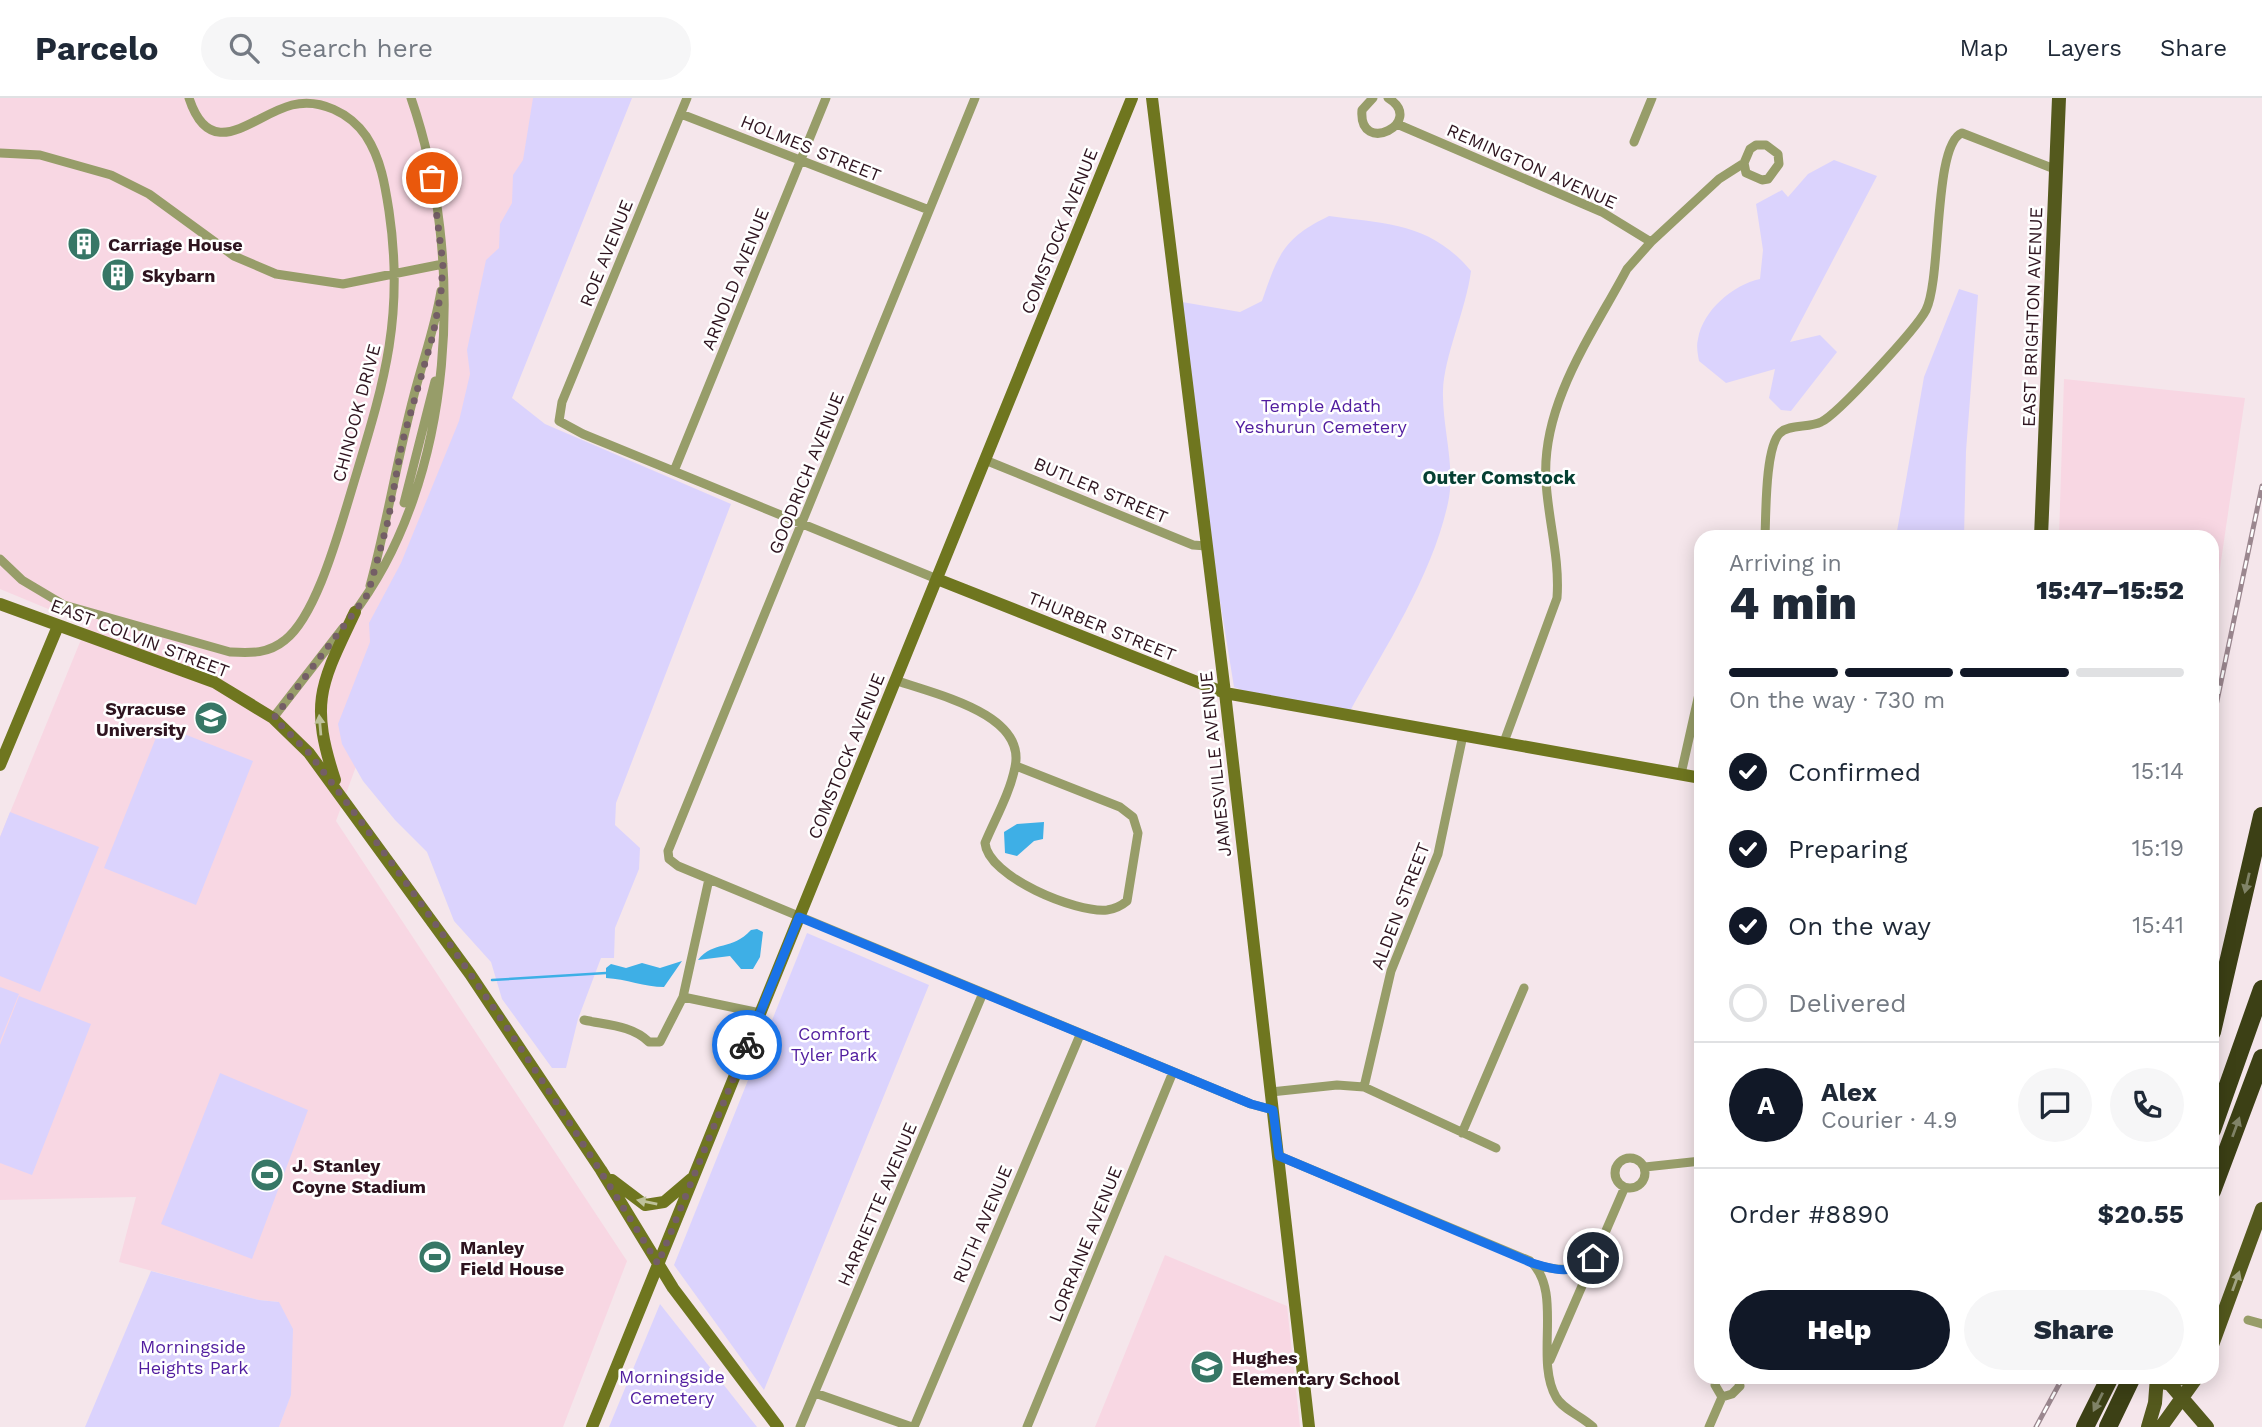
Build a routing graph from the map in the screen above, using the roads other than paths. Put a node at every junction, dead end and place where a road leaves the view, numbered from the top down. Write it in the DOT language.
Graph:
graph roads {
  1 [pos="189,98"];
  2 [pos="411,98"];
  3 [pos="687,98"];
  4 [pos="826,98"];
  5 [pos="975,98"];
  6 [pos="1132,98"];
  7 [pos="1152,98"];
  8 [pos="1373,98"];
  9 [pos="1388,98"];
  10 [pos="1652,98"];
  11 [pos="2059,98"];
  12 [pos="681,114"];
  13 [pos="1397,124"];
  14 [pos="1634,142"];
  15 [pos="0,153"];
  16 [pos="800,160"];
  17 [pos="1744,163"];
  18 [pos="2057,170"];
  19 [pos="929,210"];
  20 [pos="1651,242"];
  21 [pos="443,264"];
  22 [pos="396,276"];
  23 [pos="414,394"];
  24 [pos="434,401"];
  25 [pos="559,421"];
  26 [pos="406,427"];
  27 [pos="428,431"];
  28 [pos="985,460"];
  29 [pos="674,471"];
  30 [pos="803,523"];
  31 [pos="1765,530"];
  32 [pos="2042,530"];
  33 [pos="1206,546"];
  34 [pos="0,559"];
  35 [pos="937,579"];
  36 [pos="368,594"];
  37 [pos="0,604"];
  38 [pos="355,612"];
  39 [pos="58,626"];
  40 [pos="895,680"];
  41 [pos="1225,693"];
  42 [pos="1694,716"];
  43 [pos="274,718"];
  44 [pos="1463,735"];
  45 [pos="1504,742"];
  46 [pos="0,765"];
  47 [pos="1016,766"];
  48 [pos="1681,774"];
  49 [pos="1694,777"];
  50 [pos="338,790"];
  51 [pos="2262,816"];
  52 [pos="709,879"];
  53 [pos="799,917"];
  54 [pos="1524,988"];
  55 [pos="2262,989"];
  56 [pos="983,993"];
  57 [pos="683,997"];
  58 [pos="2219,1002"];
  59 [pos="760,1013"];
  60 [pos="583,1020"];
  61 [pos="1080,1035"];
  62 [pos="2262,1058"];
  63 [pos="1173,1072"];
  64 [pos="1364,1087"];
  65 [pos="1271,1092"];
  66 [pos="1273,1110"];
  67 [pos="2219,1110"];
  68 [pos="1462,1133"];
  69 [pos="1496,1148"];
  70 [pos="1279,1156"];
  71 [pos="1694,1162"];
  72 [pos="1645,1167"];
  73 [pos="601,1170"];
  74 [pos="2219,1172"];
  75 [pos="694,1176"];
  76 [pos="1624,1189"];
  77 [pos="2262,1209"];
  78 [pos="1593,1258"];
  79 [pos="1532,1263"];
  80 [pos="658,1264"];
  81 [pos="2248,1320"];
  82 [pos="2262,1324"];
  83 [pos="2219,1326"];
  84 [pos="1548,1365"];
  85 [pos="1715,1384"];
  86 [pos="1740,1384"];
  87 [pos="2106,1384"];
  88 [pos="2129,1384"];
  89 [pos="2161,1384"];
  90 [pos="2166,1384"];
  91 [pos="2193,1384"];
  92 [pos="815,1393"];
  93 [pos="1723,1397"];
  94 [pos="2182,1402"];
  95 [pos="592,1427"];
  96 [pos="778,1427"];
  97 [pos="800,1427"];
  98 [pos="913,1427"];
  99 [pos="1027,1427"];
  100 [pos="1309,1427"];
  101 [pos="1593,1427"];
  102 [pos="1709,1427"];
  103 [pos="2085,1427"];
  104 [pos="2108,1427"];
  105 [pos="2148,1427"];
  106 [pos="2161,1427"];
  107 [pos="2207,1427"];
  1 -- 22 [label="street, CHINOOK DRIVE"];
  2 -- 21 [label="street"];
  3 -- 12 [label="street, ROE AVENUE"];
  4 -- 16 [label="street, ARNOLD AVENUE"];
  5 -- 19 [label="street, GOODRICH AVENUE"];
  6 -- 28 [label="street, COMSTOCK AVENUE"];
  7 -- 33 [label="street, JAMESVILLE AVENUE"];
  8 -- 13 [label="street"];
  9 -- 13 [label="street"];
  10 -- 14 [label="street"];
  11 -- 18 [label="main road, EAST BRIGHTON AVENUE"];
  12 -- 16 [label="street, HOLMES STREET"];
  12 -- 25 [label="street, ROE AVENUE"];
  13 -- 20 [label="street, REMINGTON AVENUE"];
  15 -- 22 [label="street"];
  16 -- 19 [label="street, HOLMES STREET"];
  16 -- 29 [label="street, ARNOLD AVENUE"];
  17 -- 17 [label="street"];
  17 -- 20 [label="street"];
  18 -- 31 [label="street"];
  18 -- 32 [label="main road, EAST BRIGHTON AVENUE"];
  19 -- 30 [label="street, GOODRICH AVENUE"];
  20 -- 45 [label="street"];
  21 -- 22 [label="street"];
  21 -- 23 [label="street"];
  21 -- 24 [label="street"];
  22 -- 34 [label="street, CHINOOK DRIVE"];
  23 -- 24 [label="street"];
  23 -- 26 [label="street"];
  24 -- 27 [label="street"];
  25 -- 29 [label="street, THURBER STREET"];
  26 -- 27 [label="street"];
  26 -- 36 [label="street"];
  27 -- 36 [label="street"];
  28 -- 33 [label="street, BUTLER STREET"];
  28 -- 35 [label="street, COMSTOCK AVENUE"];
  29 -- 30 [label="street, THURBER STREET"];
  30 -- 35 [label="street, THURBER STREET"];
  30 -- 52 [label="street, GOODRICH AVENUE"];
  33 -- 41 [label="street, JAMESVILLE AVENUE"];
  35 -- 40 [label="street, COMSTOCK AVENUE"];
  35 -- 41 [label="street, THURBER STREET"];
  36 -- 38 [label="street"];
  37 -- 39 [label="street, EAST COLVIN STREET"];
  38 -- 43 [label="street"];
  50 -- 38 [label="street, one-way"];
  39 -- 43 [label="street, EAST COLVIN STREET"];
  39 -- 46 [label="street"];
  40 -- 47 [label="street"];
  40 -- 53 [label="street, COMSTOCK AVENUE"];
  41 -- 44 [label="street, THURBER STREET"];
  41 -- 65 [label="street, JAMESVILLE AVENUE"];
  42 -- 48 [label="street"];
  43 -- 50 [label="street, EAST COLVIN STREET"];
  44 -- 45 [label="street, THURBER STREET"];
  44 -- 64 [label="street, ALDEN STREET"];
  45 -- 48 [label="street, THURBER STREET"];
  47 -- 47 [label="street"];
  48 -- 49 [label="street, THURBER STREET"];
  50 -- 73 [label="street, EAST COLVIN STREET"];
  51 -- 58 [label="highway, one-way"];
  52 -- 53 [label="street"];
  52 -- 57 [label="street"];
  53 -- 56 [label="street"];
  53 -- 59 [label="street, COMSTOCK AVENUE"];
  54 -- 68 [label="street"];
  55 -- 67 [label="highway"];
  56 -- 61 [label="street"];
  56 -- 92 [label="street, HARRIETTE AVENUE"];
  57 -- 59 [label="street"];
  57 -- 60 [label="street"];
  59 -- 75 [label="street, COMSTOCK AVENUE"];
  61 -- 63 [label="street"];
  61 -- 98 [label="street, RUTH AVENUE"];
  74 -- 62 [label="highway, one-way"];
  63 -- 66 [label="street"];
  63 -- 99 [label="street, LORRAINE AVENUE"];
  64 -- 65 [label="street"];
  64 -- 68 [label="street"];
  65 -- 66 [label="street, JAMESVILLE AVENUE"];
  66 -- 70 [label="street, JAMESVILLE AVENUE"];
  68 -- 69 [label="street"];
  70 -- 79 [label="street"];
  70 -- 100 [label="street, JAMESVILLE AVENUE"];
  71 -- 72 [label="street"];
  72 -- 76 [label="street"];
  72 -- 76 [label="street"];
  75 -- 73 [label="street, one-way"];
  73 -- 80 [label="street, EAST COLVIN STREET"];
  75 -- 80 [label="street, COMSTOCK AVENUE"];
  76 -- 78 [label="street"];
  83 -- 77 [label="main road, one-way"];
  78 -- 79 [label="street"];
  78 -- 84 [label="street"];
  79 -- 84 [label="street"];
  80 -- 95 [label="street, COMSTOCK AVENUE"];
  80 -- 96 [label="street, EAST COLVIN STREET"];
  81 -- 82 [label="street"];
  84 -- 101 [label="street"];
  85 -- 93 [label="street"];
  86 -- 93 [label="street"];
  87 -- 103 [label="highway, one-way"];
  88 -- 104 [label="highway"];
  89 -- 105 [label="main road"];
  90 -- 94 [label="main road"];
  91 -- 94 [label="main road"];
  92 -- 97 [label="street, HARRIETTE AVENUE"];
  92 -- 98 [label="street"];
  93 -- 102 [label="street"];
  94 -- 106 [label="main road"];
  94 -- 107 [label="main road"];
}
